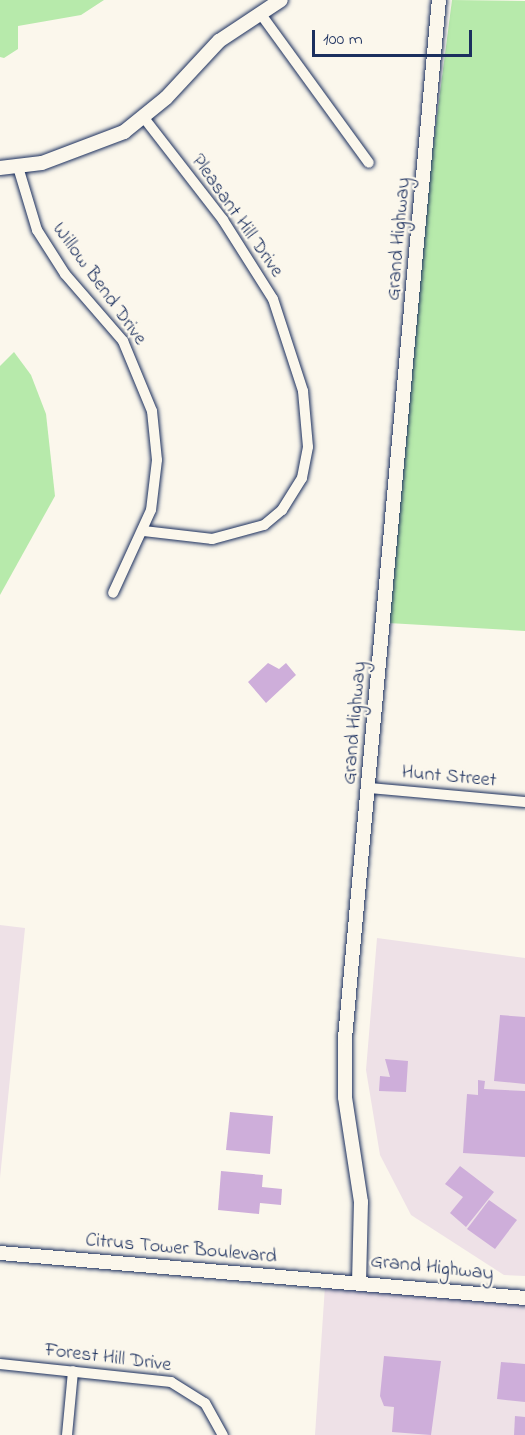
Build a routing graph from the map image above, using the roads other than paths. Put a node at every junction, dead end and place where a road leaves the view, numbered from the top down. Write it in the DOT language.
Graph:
graph roads {
  1 [pos="280,0"];
  2 [pos="440,0"];
  3 [pos="264,7"];
  4 [pos="144,118"];
  5 [pos="369,163"];
  6 [pos="18,167"];
  7 [pos="0,168"];
  8 [pos="144,531"];
  9 [pos="113,593"];
  10 [pos="369,788"];
  11 [pos="525,802"];
  12 [pos="0,1252"];
  13 [pos="359,1283"];
  14 [pos="525,1298"];
  15 [pos="0,1364"];
  16 [pos="73,1371"];
  17 [pos="67,1435"];
  18 [pos="223,1435"];
  1 -- 3 [label="street"];
  2 -- 10 [label="street, Grand Highway"];
  3 -- 4 [label="street"];
  3 -- 5 [label="street"];
  4 -- 6 [label="street"];
  4 -- 8 [label="street, Pleasant Hill Drive"];
  6 -- 7 [label="street"];
  6 -- 8 [label="street, Willow Bend Drive"];
  8 -- 9 [label="street, Willow Bend Drive"];
  10 -- 11 [label="street, Hunt Street"];
  10 -- 13 [label="street, Grand Highway"];
  12 -- 13 [label="street, Citrus Tower Boulevard"];
  13 -- 14 [label="street, Grand Highway"];
  15 -- 16 [label="street, Forest Hill Drive"];
  16 -- 17 [label="street"];
  16 -- 18 [label="street, Forest Hill Drive"];
}
